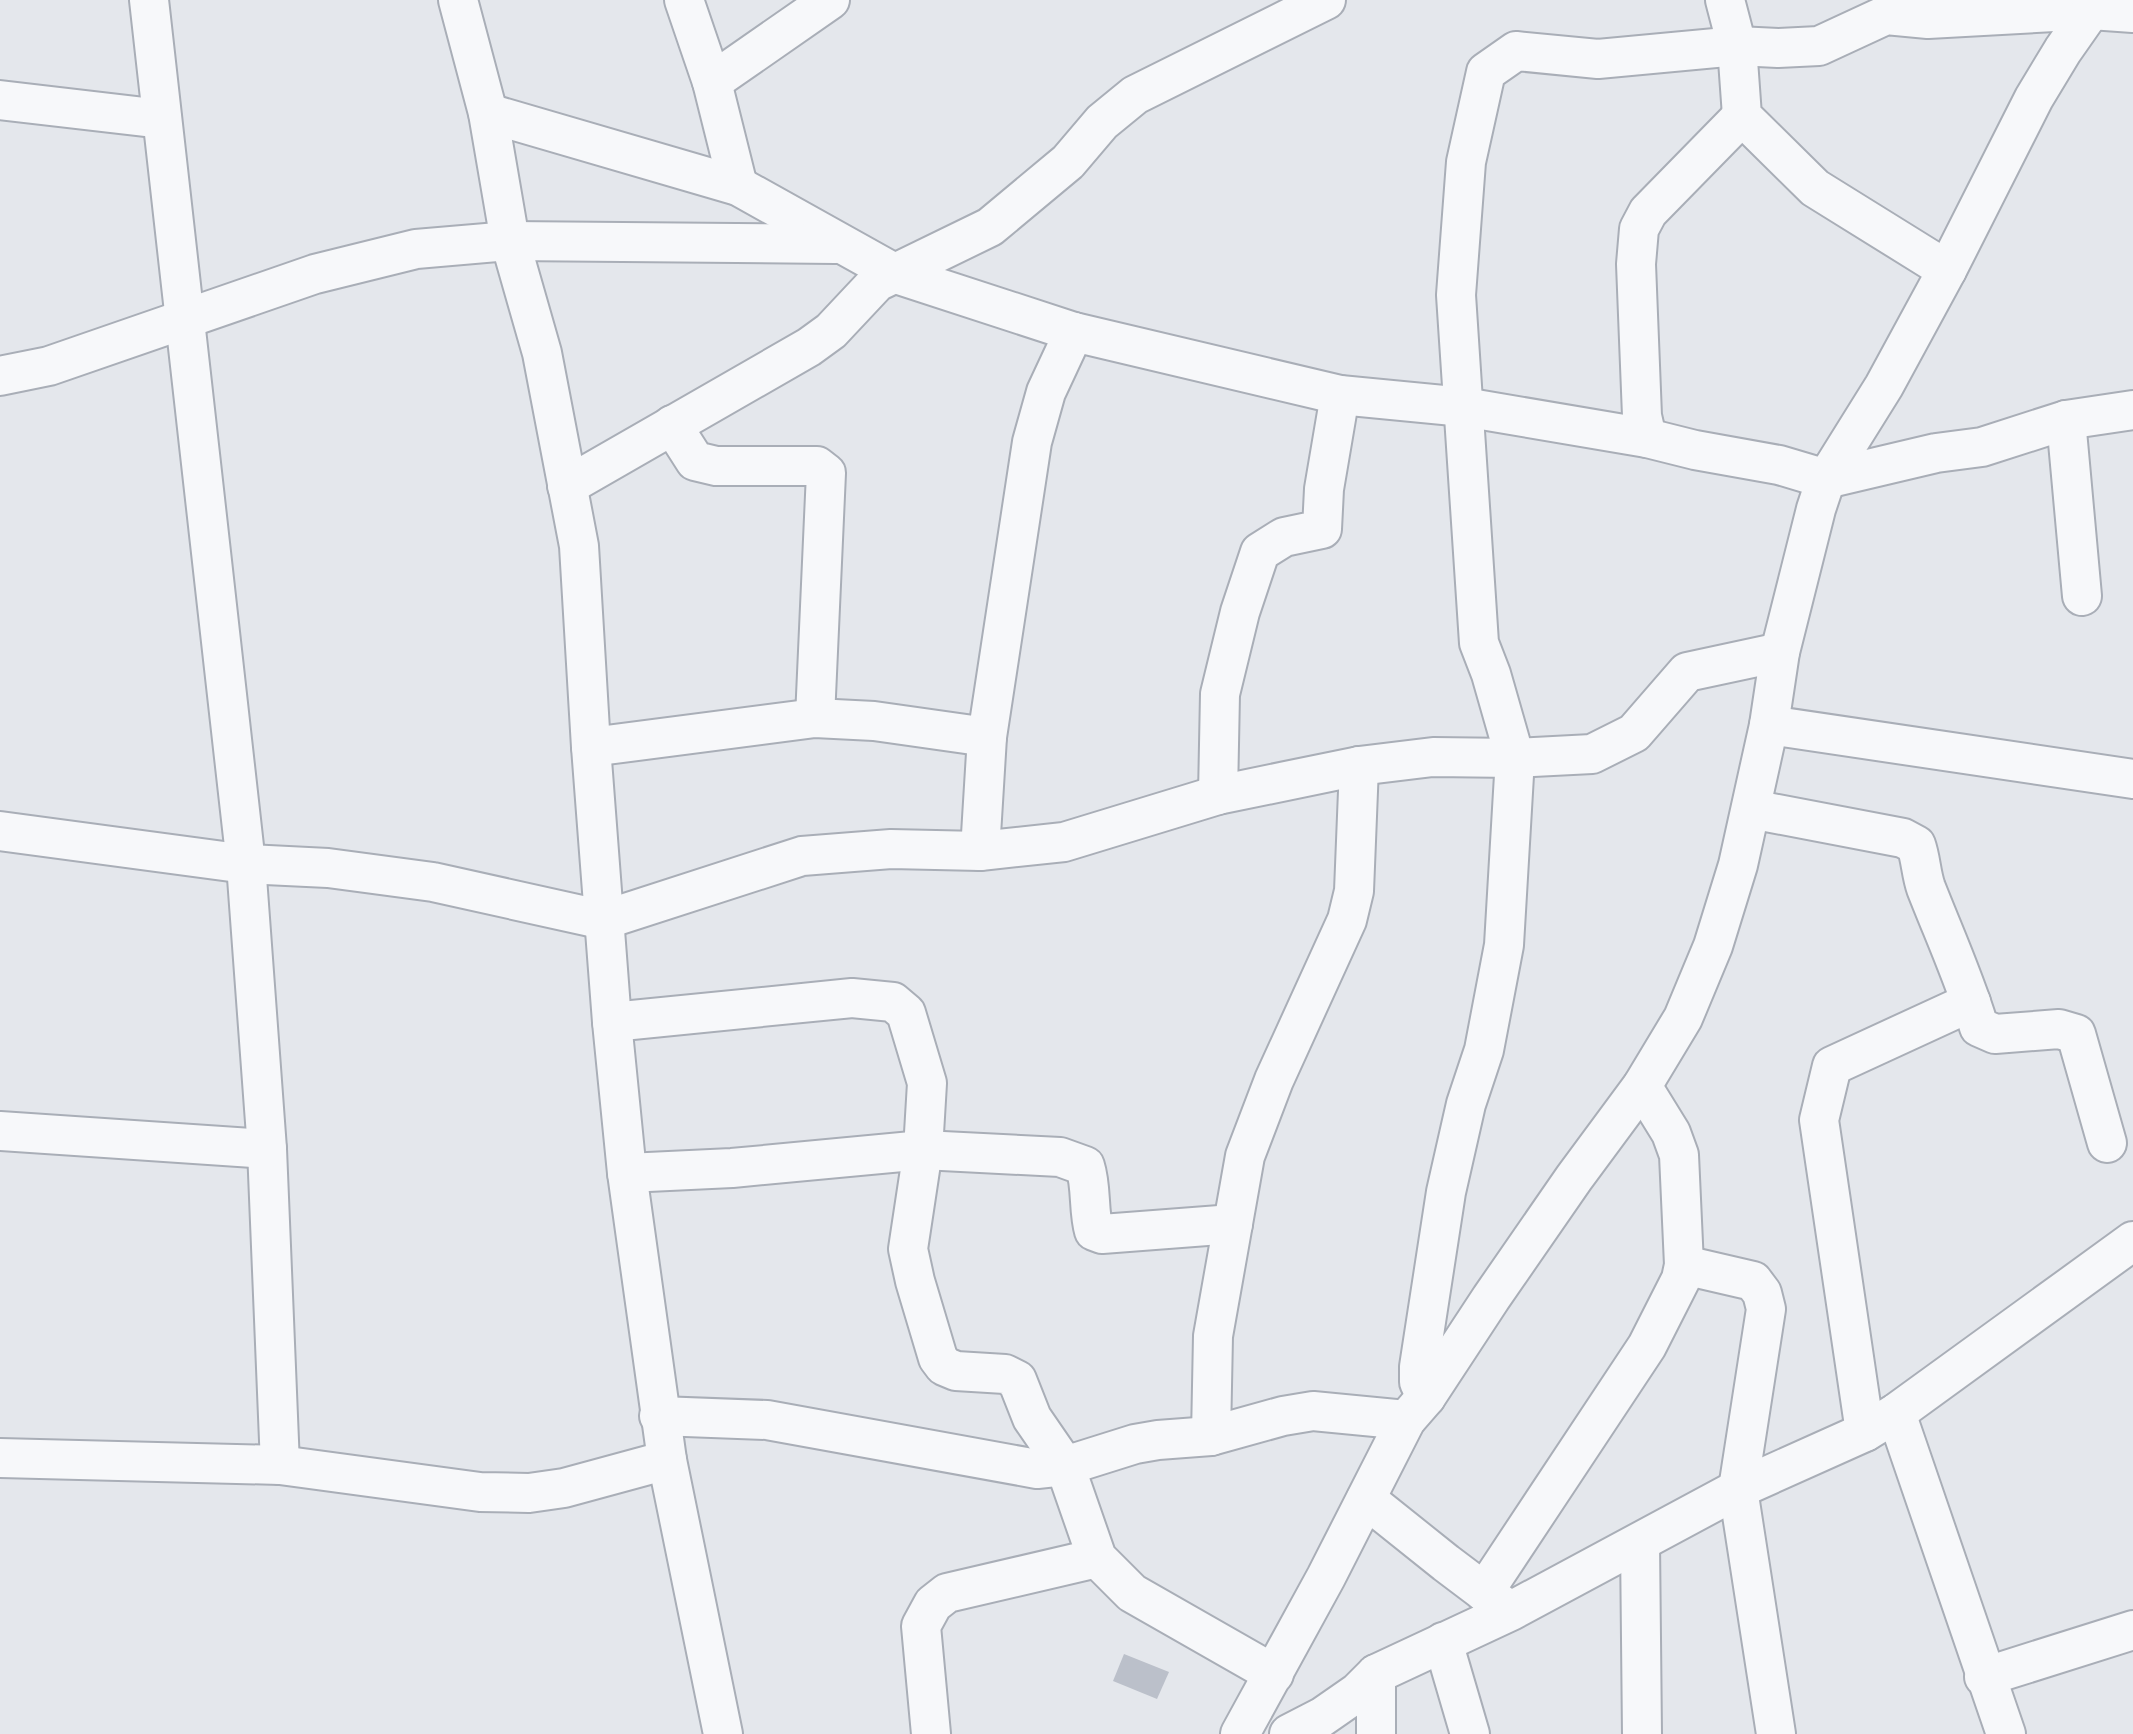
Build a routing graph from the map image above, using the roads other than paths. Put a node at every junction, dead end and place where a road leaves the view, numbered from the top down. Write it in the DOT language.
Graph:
graph roads {
  1 [pos="149,0"];
  2 [pos="684,0"];
  3 [pos="830,0"];
  4 [pos="1326,0"];
  5 [pos="1725,0"];
  6 [pos="464,4"];
  7 [pos="1885,8"];
  8 [pos="2091,10"];
  9 [pos="2133,12"];
  10 [pos="1738,46"];
  11 [pos="712,82"];
  12 [pos="0,100"];
  13 [pos="488,113"];
  14 [pos="1742,116"];
  15 [pos="162,119"];
  16 [pos="738,186"];
  17 [pos="510,241"];
  18 [pos="843,244"];
  19 [pos="1947,270"];
  20 [pos="896,274"];
  21 [pos="184,320"];
  22 [pos="1074,332"];
  23 [pos="0,376"];
  24 [pos="1340,395"];
  25 [pos="1464,407"];
  26 [pos="2133,410"];
  27 [pos="2066,420"];
  28 [pos="672,425"];
  29 [pos="1647,438"];
  30 [pos="1826,479"];
  31 [pos="568,486"];
  32 [pos="2081,596"];
  33 [pos="1780,652"];
  34 [pos="815,718"];
  35 [pos="1769,725"];
  36 [pos="987,737"];
  37 [pos="591,747"];
  38 [pos="1515,758"];
  39 [pos="1359,766"];
  40 [pos="2133,779"];
  41 [pos="1218,795"];
  42 [pos="1751,809"];
  43 [pos="0,831"];
  44 [pos="980,851"];
  45 [pos="246,864"];
  46 [pos="604,920"];
  47 [pos="1971,1002"];
  48 [pos="612,1022"];
  49 [pos="1642,1086"];
  50 [pos="0,1131"];
  51 [pos="2107,1143"];
  52 [pos="267,1149"];
  53 [pos="923,1150"];
  54 [pos="627,1173"];
  55 [pos="1233,1224"];
  56 [pos="2133,1241"];
  57 [pos="1684,1265"];
  58 [pos="1416,1408"];
  59 [pos="659,1416"];
  60 [pos="1880,1422"];
  61 [pos="1211,1436"];
  62 [pos="0,1458"];
  63 [pos="667,1460"];
  64 [pos="279,1465"];
  65 [pos="1065,1466"];
  66 [pos="1738,1489"];
  67 [pos="1366,1499"];
  68 [pos="1640,1543"];
  69 [pos="1097,1558"];
  70 [pos="1497,1601"];
  71 [pos="2133,1630"];
  72 [pos="1443,1642"];
  73 [pos="1274,1674"];
  74 [pos="1376,1674"];
  75 [pos="1984,1677"];
  76 [pos="2000,1731"];
  77 [pos="723,1734"];
  78 [pos="931,1734"];
  79 [pos="1240,1734"];
  80 [pos="1289,1734"];
  81 [pos="1376,1734"];
  82 [pos="1470,1734"];
  83 [pos="1642,1734"];
  84 [pos="1776,1734"];
  1 -- 15 [label="street"];
  2 -- 11 [label="street"];
  3 -- 11 [label="street"];
  4 -- 20 [label="street"];
  5 -- 10 [label="street"];
  6 -- 13 [label="street"];
  7 -- 8 [label="street"];
  7 -- 10 [label="street"];
  8 -- 9 [label="street"];
  8 -- 19 [label="street"];
  10 -- 14 [label="street"];
  10 -- 25 [label="street"];
  11 -- 16 [label="street"];
  12 -- 15 [label="street"];
  13 -- 16 [label="street"];
  13 -- 17 [label="street"];
  14 -- 19 [label="street"];
  14 -- 29 [label="street"];
  15 -- 21 [label="street"];
  16 -- 18 [label="street"];
  17 -- 18 [label="street"];
  17 -- 21 [label="street"];
  17 -- 31 [label="street"];
  18 -- 20 [label="street"];
  19 -- 30 [label="street"];
  20 -- 22 [label="street"];
  20 -- 28 [label="street"];
  21 -- 23 [label="street"];
  21 -- 45 [label="street"];
  22 -- 24 [label="street"];
  22 -- 36 [label="street"];
  24 -- 25 [label="street"];
  24 -- 41 [label="street"];
  25 -- 29 [label="street"];
  25 -- 38 [label="street"];
  26 -- 27 [label="street"];
  27 -- 30 [label="street"];
  27 -- 32 [label="street"];
  28 -- 31 [label="street"];
  28 -- 34 [label="street"];
  29 -- 30 [label="street"];
  30 -- 33 [label="street"];
  31 -- 37 [label="street"];
  33 -- 35 [label="street"];
  33 -- 38 [label="street"];
  34 -- 36 [label="street"];
  34 -- 37 [label="street"];
  35 -- 40 [label="street"];
  35 -- 42 [label="street"];
  36 -- 44 [label="street"];
  37 -- 46 [label="street"];
  38 -- 39 [label="street"];
  38 -- 58 [label="street"];
  39 -- 41 [label="street"];
  39 -- 55 [label="street"];
  41 -- 44 [label="street"];
  42 -- 47 [label="street"];
  42 -- 49 [label="street"];
  43 -- 45 [label="street"];
  44 -- 46 [label="street"];
  45 -- 46 [label="street"];
  45 -- 52 [label="street"];
  46 -- 48 [label="street"];
  47 -- 51 [label="street"];
  47 -- 60 [label="street"];
  48 -- 53 [label="street"];
  48 -- 54 [label="street"];
  49 -- 57 [label="street"];
  49 -- 58 [label="street"];
  50 -- 52 [label="street"];
  52 -- 64 [label="street"];
  53 -- 54 [label="street"];
  53 -- 55 [label="street"];
  53 -- 65 [label="street"];
  54 -- 59 [label="street"];
  55 -- 61 [label="street"];
  56 -- 60 [label="street"];
  57 -- 66 [label="street"];
  57 -- 70 [label="street"];
  58 -- 61 [label="street"];
  58 -- 67 [label="street"];
  59 -- 63 [label="street"];
  59 -- 65 [label="street"];
  60 -- 66 [label="street"];
  60 -- 75 [label="street"];
  61 -- 65 [label="street"];
  62 -- 64 [label="street"];
  63 -- 64 [label="street"];
  63 -- 77 [label="street"];
  65 -- 69 [label="street"];
  66 -- 68 [label="street"];
  66 -- 84 [label="street"];
  67 -- 70 [label="street"];
  67 -- 73 [label="street"];
  68 -- 70 [label="street"];
  68 -- 83 [label="street"];
  69 -- 73 [label="street"];
  69 -- 78 [label="street"];
  70 -- 72 [label="street"];
  71 -- 75 [label="street"];
  72 -- 74 [label="street"];
  72 -- 82 [label="street"];
  73 -- 79 [label="street"];
  74 -- 80 [label="street"];
  74 -- 81 [label="street"];
  75 -- 76 [label="street"];
}
